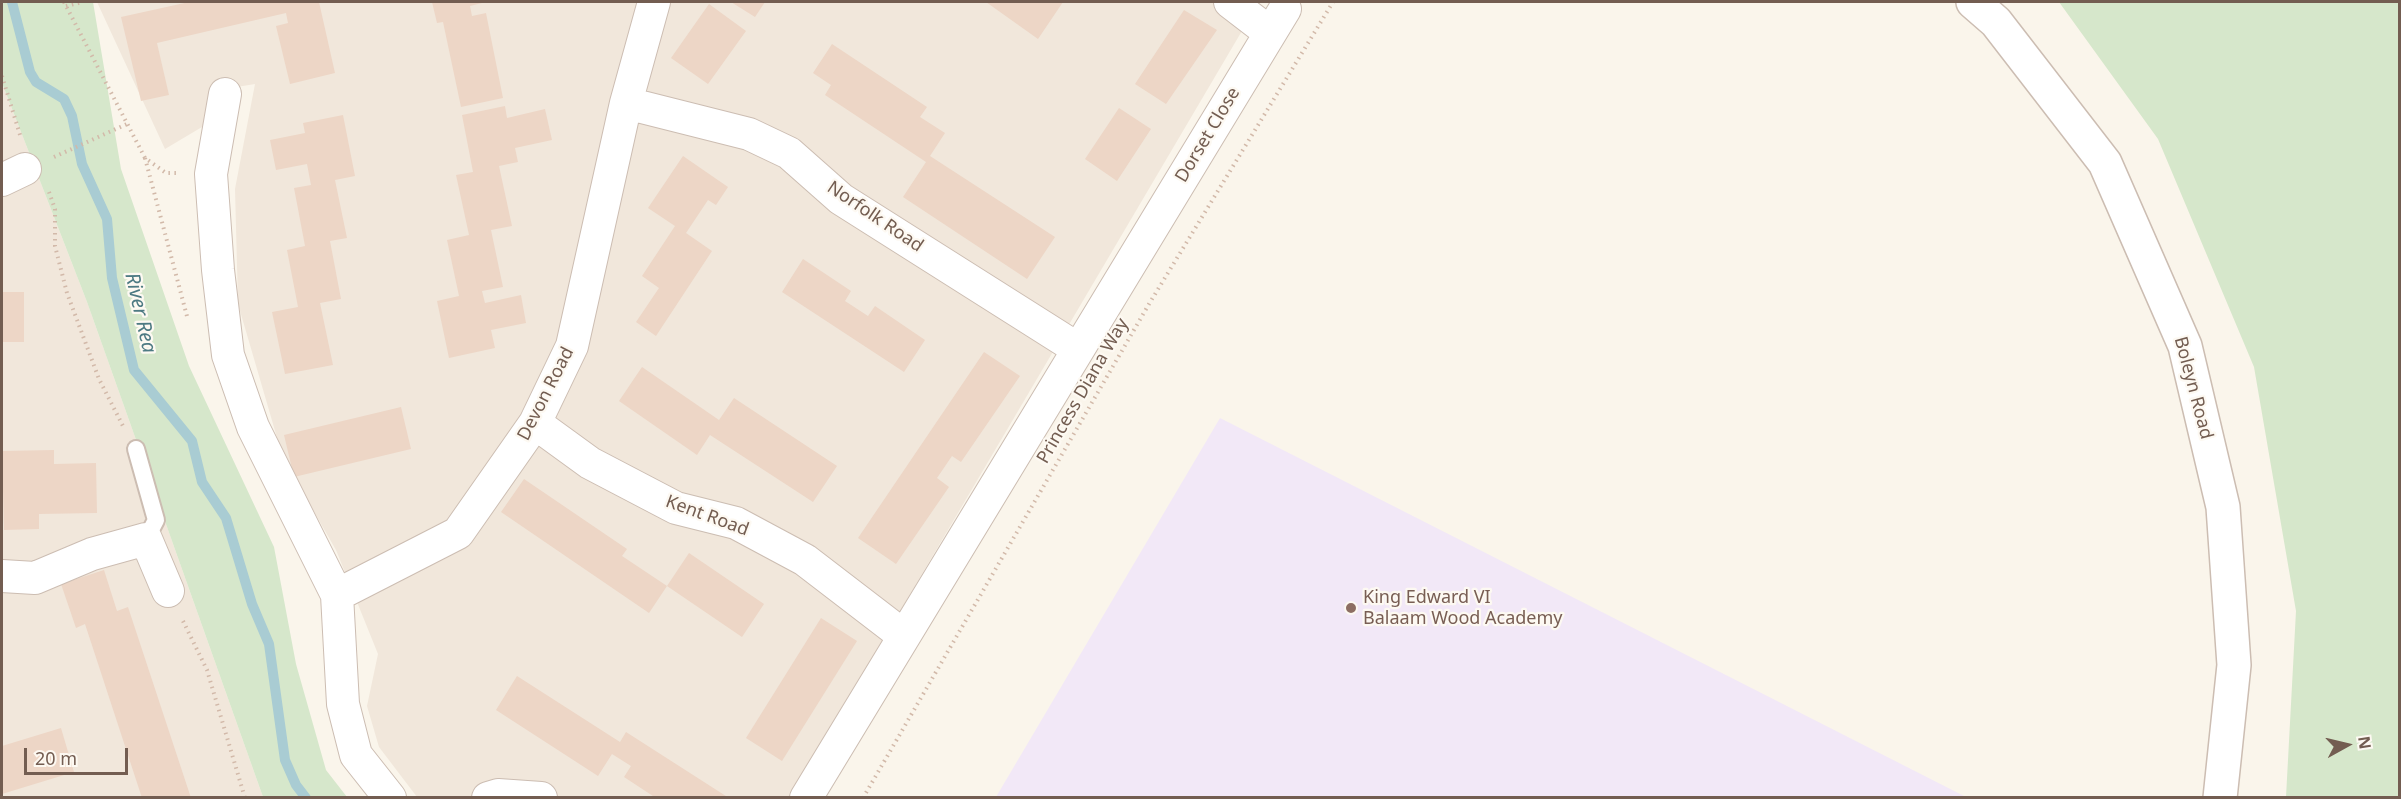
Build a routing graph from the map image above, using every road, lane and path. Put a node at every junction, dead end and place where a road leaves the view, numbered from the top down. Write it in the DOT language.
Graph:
graph roads {
  1 [pos="83,2"];
  2 [pos="654,2"];
  3 [pos="1230,2"];
  4 [pos="1333,2"];
  5 [pos="1973,2"];
  6 [pos="65,4"];
  7 [pos="2,76"];
  8 [pos="225,94"];
  9 [pos="626,104"];
  10 [pos="127,124"];
  11 [pos="22,171"];
  12 [pos="211,174"];
  13 [pos="1078,349"];
  14 [pos="535,423"];
  15 [pos="136,449"];
  16 [pos="146,539"];
  17 [pos="2,576"];
  18 [pos="168,591"];
  19 [pos="337,595"];
  20 [pos="904,636"];
  21 [pos="245,798"];
  22 [pos="390,798"];
  23 [pos="488,798"];
  24 [pos="541,798"];
  25 [pos="806,798"];
  26 [pos="863,798"];
  27 [pos="2220,798"];
  1 -- 6 [label="path"];
  2 -- 9 [label="street, Devon Road"];
  3 -- 13 [label="street, Dorset Close"];
  4 -- 26 [label="path, Princess Diana Way"];
  5 -- 27 [label="street, Boleyn Road"];
  6 -- 10 [label="path"];
  7 -- 11 [label="path"];
  8 -- 12 [label="street"];
  9 -- 13 [label="street, Norfolk Road"];
  9 -- 14 [label="street, Devon Road"];
  10 -- 11 [label="path"];
  10 -- 12 [label="path"];
  11 -- 15 [label="path"];
  12 -- 19 [label="street"];
  13 -- 20 [label="street"];
  14 -- 19 [label="street, Devon Road"];
  14 -- 20 [label="street, Kent Road"];
  15 -- 16 [label="lane"];
  16 -- 17 [label="street"];
  16 -- 18 [label="street"];
  18 -- 21 [label="path"];
  19 -- 22 [label="street"];
  20 -- 25 [label="street"];
  23 -- 24 [label="street"];
}
